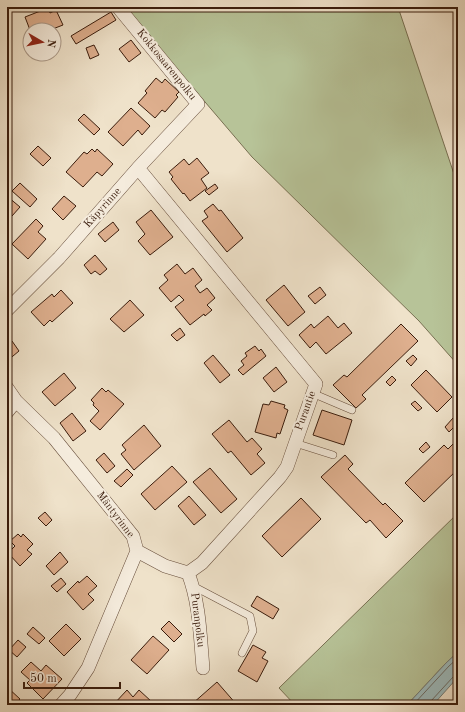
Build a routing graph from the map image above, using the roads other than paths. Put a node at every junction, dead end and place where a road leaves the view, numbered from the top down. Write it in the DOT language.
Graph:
graph roads {
  1 [pos="118,7"];
  2 [pos="198,104"];
  3 [pos="138,168"];
  4 [pos="7,310"];
  5 [pos="7,388"];
  6 [pos="312,393"];
  7 [pos="16,401"];
  8 [pos="352,410"];
  9 [pos="7,412"];
  10 [pos="295,443"];
  11 [pos="333,455"];
  12 [pos="137,551"];
  13 [pos="188,573"];
  14 [pos="193,586"];
  15 [pos="242,653"];
  16 [pos="203,668"];
  17 [pos="61,705"];
  1 -- 2 [label="street, Kokkosaarenpolku"];
  2 -- 3 [label="street, Käpyrinne"];
  3 -- 4 [label="street, Käpyrinne"];
  3 -- 6 [label="street, Purantie"];
  5 -- 7 [label="street, Mäntyrinne"];
  6 -- 8 [label="lane"];
  6 -- 10 [label="street, Purantie"];
  7 -- 9 [label="street"];
  7 -- 12 [label="street, Mäntyrinne"];
  10 -- 11 [label="lane"];
  10 -- 13 [label="street, Purantie"];
  12 -- 13 [label="street"];
  12 -- 17 [label="street, Mäntyrinne"];
  13 -- 14 [label="street, Puranpolku"];
  14 -- 15 [label="lane"];
  14 -- 16 [label="street, Puranpolku"];
}
